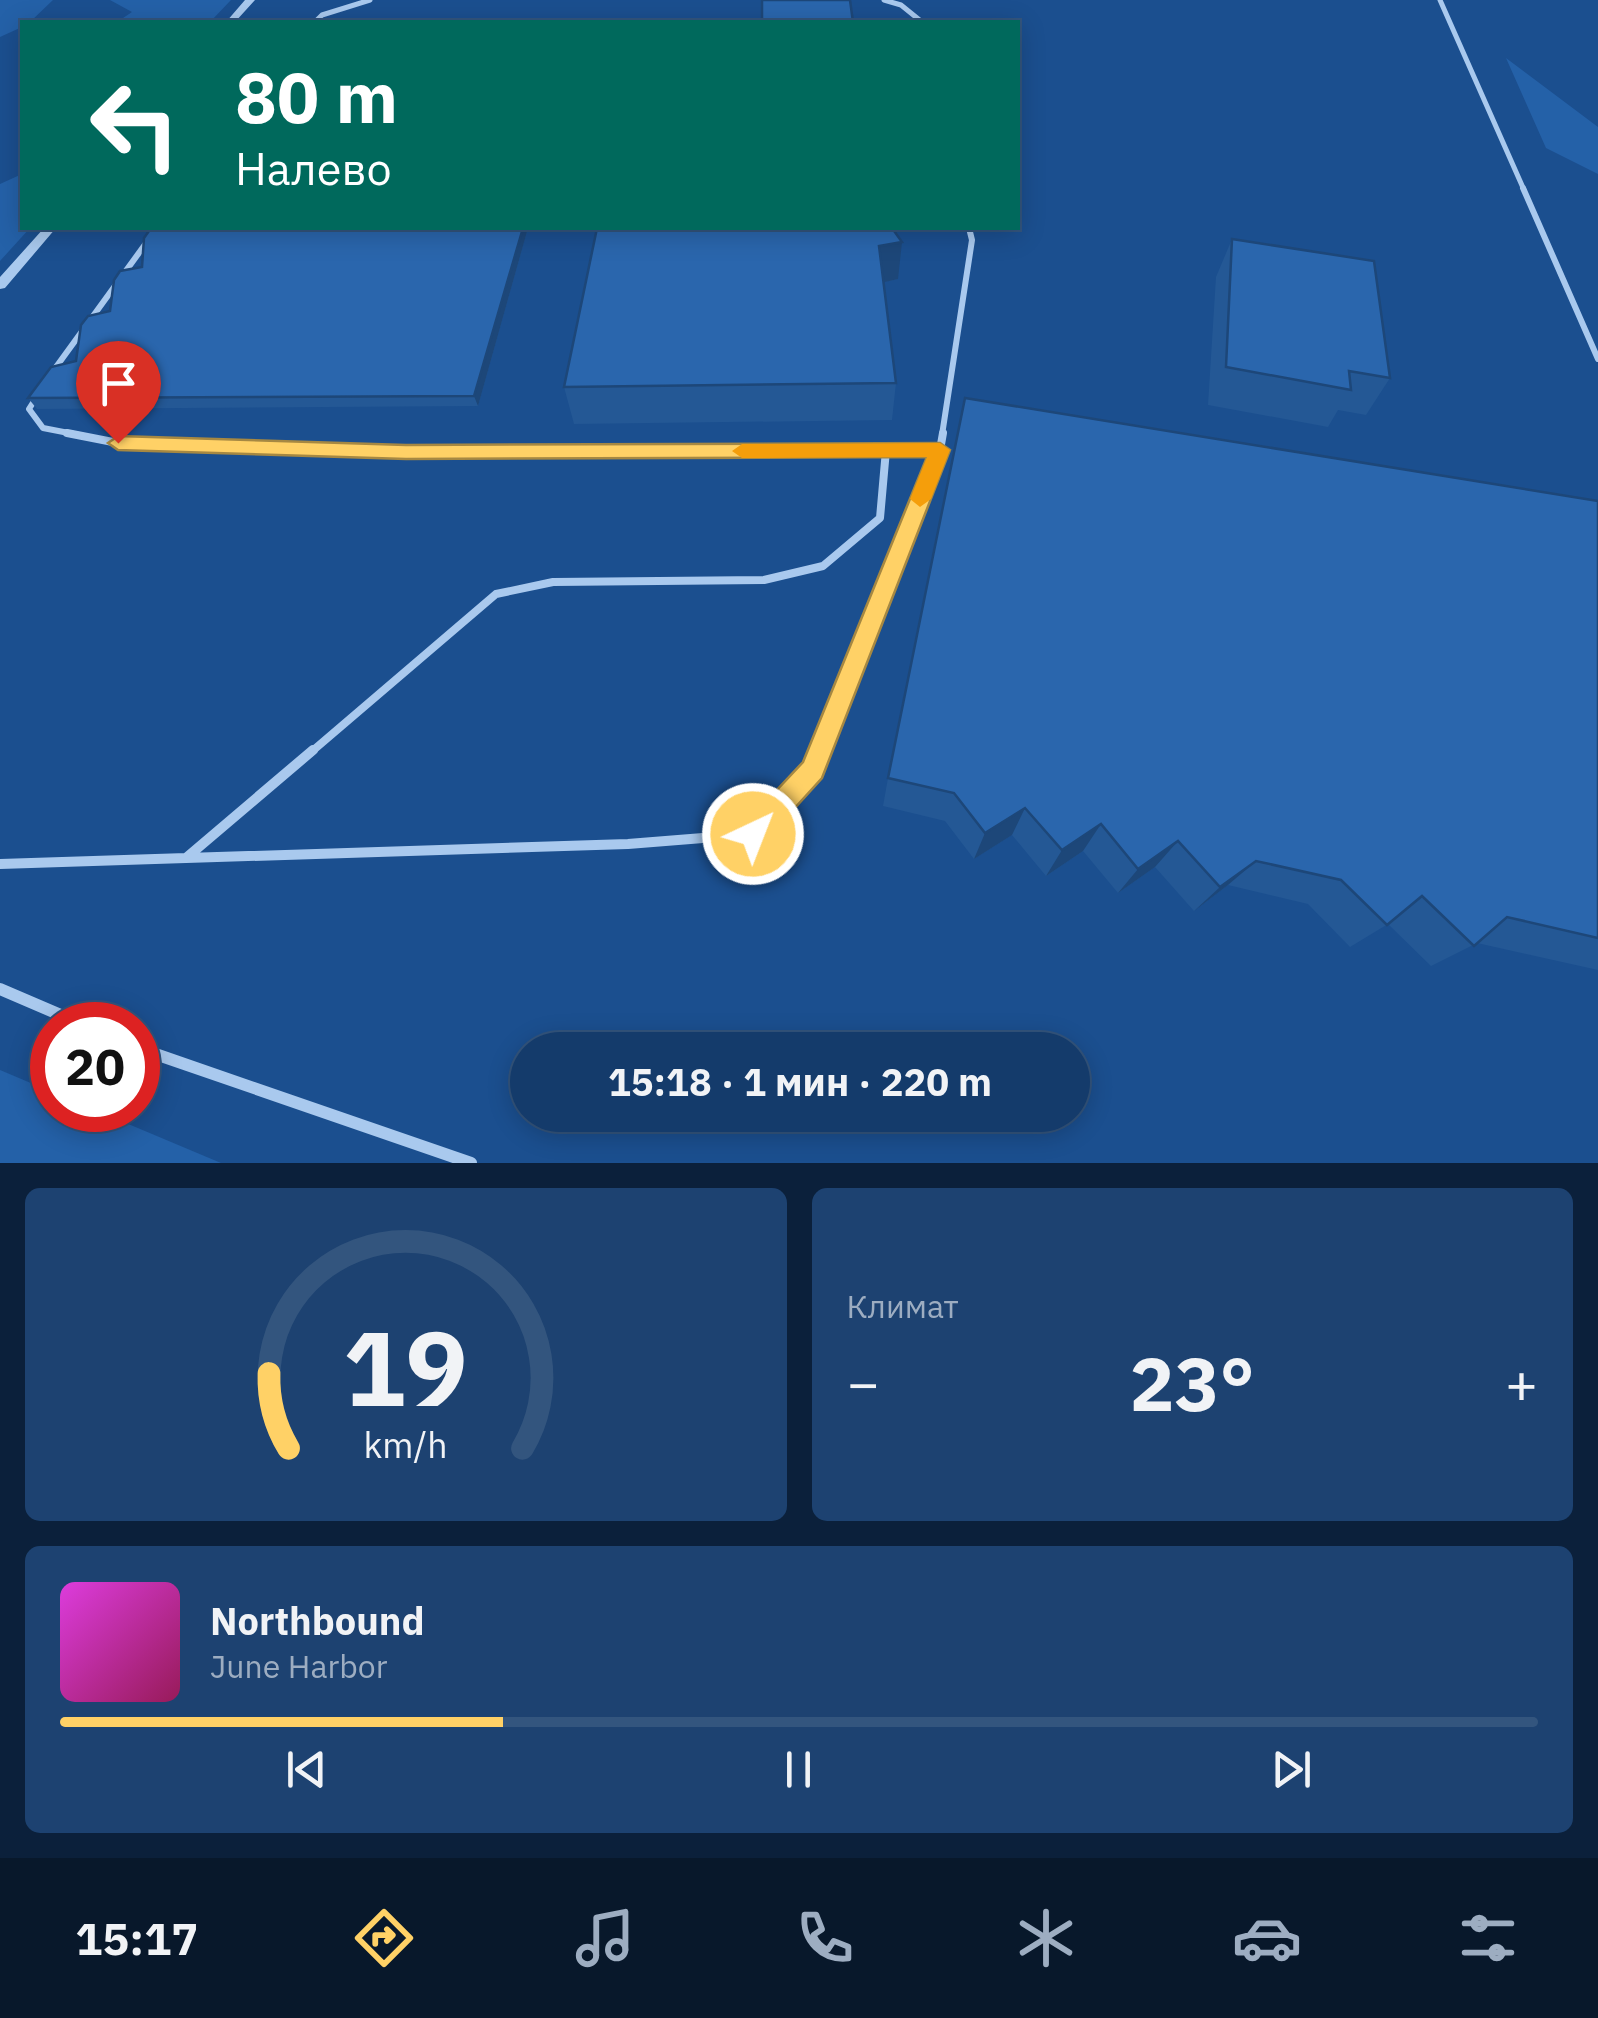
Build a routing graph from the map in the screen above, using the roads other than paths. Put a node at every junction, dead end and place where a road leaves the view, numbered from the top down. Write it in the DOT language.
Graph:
graph roads {
  1 [pos="250,0"];
  2 [pos="370,0"];
  3 [pos="884,0"];
  4 [pos="1440,0"];
  5 [pos="232,20"];
  6 [pos="317,20"];
  7 [pos="919,20"];
  8 [pos="48,230"];
  9 [pos="156,230"];
  10 [pos="970,230"];
  11 [pos="0,285"];
  12 [pos="1598,359"];
  13 [pos="886,450"];
  14 [pos="940,450"];
  15 [pos="186,858"];
  16 [pos="0,864"];
  17 [pos="0,990"];
  18 [pos="30,1002"];
  19 [pos="160,1056"];
  20 [pos="471,1163"];
  1 -- 5 [label="street"];
  2 -- 6 [label="lane"];
  3 -- 7 [label="lane"];
  4 -- 12 [label="lane"];
  8 -- 11 [label="street"];
  9 -- 13 [label="lane"];
  10 -- 14 [label="lane"];
  13 -- 14 [label="lane"];
  13 -- 15 [label="lane"];
  14 -- 15 [label="lane"];
  15 -- 16 [label="lane"];
  17 -- 18 [label="street"];
  19 -- 20 [label="street"];
}
